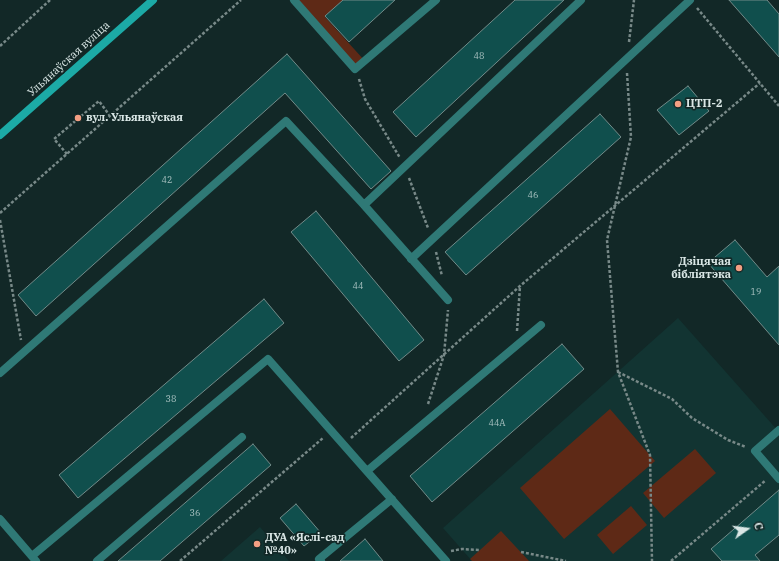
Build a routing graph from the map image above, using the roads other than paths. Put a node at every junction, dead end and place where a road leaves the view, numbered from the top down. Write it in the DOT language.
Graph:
graph roads {
  1 [pos="153,0"];
  2 [pos="294,0"];
  3 [pos="436,0"];
  4 [pos="581,0"];
  5 [pos="690,0"];
  6 [pos="0,135"];
  7 [pos="364,205"];
  8 [pos="411,259"];
  9 [pos="448,300"];
  10 [pos="541,325"];
  11 [pos="0,373"];
  12 [pos="779,430"];
  13 [pos="242,437"];
  14 [pos="366,471"];
  15 [pos="777,477"];
  16 [pos="392,499"];
  17 [pos="0,519"];
  18 [pos="34,558"];
  19 [pos="97,561"];
  20 [pos="321,561"];
  21 [pos="446,561"];
  1 -- 6 [label="main road, Ульянаўская вуліца"];
  2 -- 3 [label="lane"];
  4 -- 7 [label="lane"];
  5 -- 8 [label="lane"];
  7 -- 8 [label="lane"];
  7 -- 11 [label="lane"];
  8 -- 9 [label="lane"];
  10 -- 14 [label="lane"];
  12 -- 15 [label="lane"];
  13 -- 19 [label="lane"];
  14 -- 16 [label="lane"];
  14 -- 18 [label="lane"];
  16 -- 20 [label="lane"];
  16 -- 21 [label="lane"];
  17 -- 18 [label="lane"];
}
